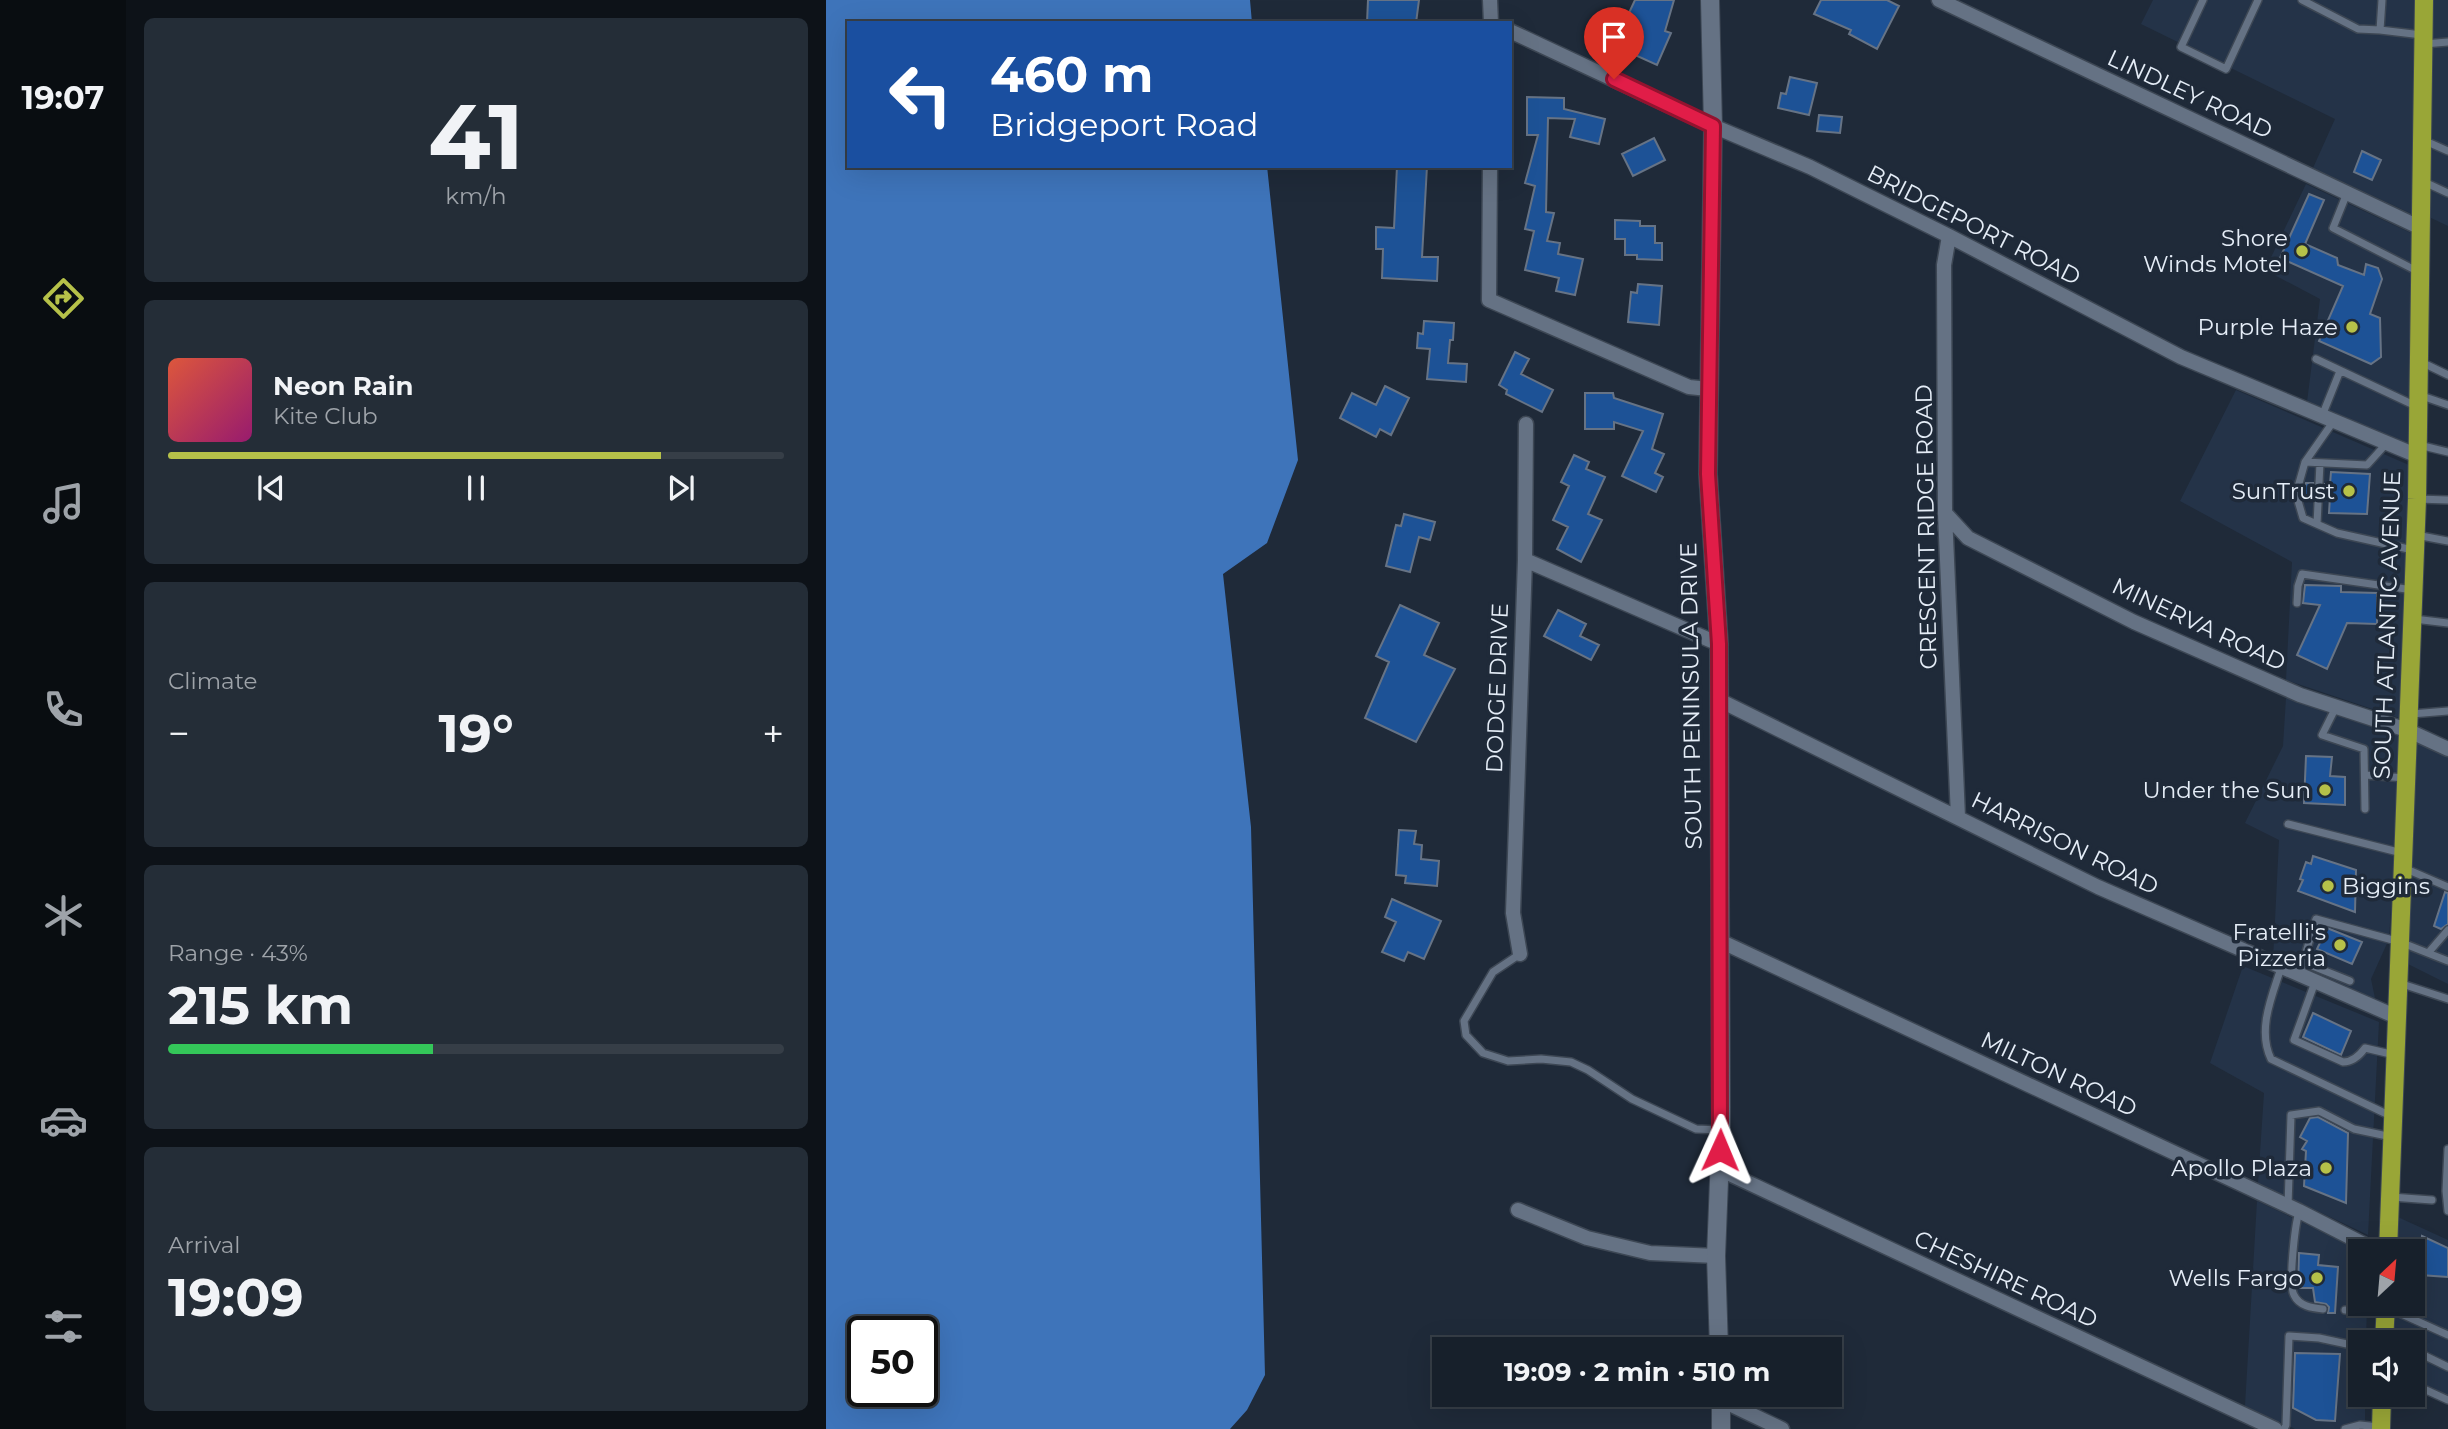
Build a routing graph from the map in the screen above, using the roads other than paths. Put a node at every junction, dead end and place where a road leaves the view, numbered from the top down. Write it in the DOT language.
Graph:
graph roads {
  1 [pos="1490,0"];
  2 [pos="1710,0"];
  3 [pos="1939,0"];
  4 [pos="2203,0"];
  5 [pos="2258,0"];
  6 [pos="2302,0"];
  7 [pos="2382,0"];
  8 [pos="2424,0"];
  9 [pos="1491,21"];
  10 [pos="2380,30"];
  11 [pos="1512,32"];
  12 [pos="2423,40"];
  13 [pos="2448,42"];
  14 [pos="1713,126"];
  15 [pos="2422,139"];
  16 [pos="2448,151"];
  17 [pos="1490,168"];
  18 [pos="2422,181"];
  19 [pos="2347,193"];
  20 [pos="2448,193"];
  21 [pos="2421,228"];
  22 [pos="1949,236"];
  23 [pos="2420,272"];
  24 [pos="2316,359"];
  25 [pos="2419,361"];
  26 [pos="2340,371"];
  27 [pos="2448,375"];
  28 [pos="1708,389"];
  29 [pos="2418,401"];
  30 [pos="2448,405"];
  31 [pos="2327,420"];
  32 [pos="1526,424"];
  33 [pos="2386,444"];
  34 [pos="2418,450"];
  35 [pos="2448,452"];
  36 [pos="2305,462"];
  37 [pos="2320,463"];
  38 [pos="2417,499"];
  39 [pos="2448,500"];
  40 [pos="1945,513"];
  41 [pos="2316,524"];
  42 [pos="2448,541"];
  43 [pos="2415,542"];
  44 [pos="1525,560"];
  45 [pos="2413,590"];
  46 [pos="2297,603"];
  47 [pos="2412,619"];
  48 [pos="2448,623"];
  49 [pos="1719,644"];
  50 [pos="1719,700"];
  51 [pos="2336,707"];
  52 [pos="2448,710"];
  53 [pos="2408,722"];
  54 [pos="2448,749"];
  55 [pos="2365,775"];
  56 [pos="2407,778"];
  57 [pos="2365,808"];
  58 [pos="1958,817"];
  59 [pos="2288,824"];
  60 [pos="2403,860"];
  61 [pos="2448,887"];
  62 [pos="2448,930"];
  63 [pos="1720,941"];
  64 [pos="2400,942"];
  65 [pos="2429,952"];
  66 [pos="1520,954"];
  67 [pos="2448,961"];
  68 [pos="2281,968"];
  69 [pos="2302,969"];
  70 [pos="2350,981"];
  71 [pos="2315,982"];
  72 [pos="2398,983"];
  73 [pos="2448,999"];
  74 [pos="2397,1017"];
  75 [pos="2395,1055"];
  76 [pos="2393,1117"];
  77 [pos="1721,1129"];
  78 [pos="2392,1138"];
  79 [pos="2448,1149"];
  80 [pos="1719,1170"];
  81 [pos="2390,1197"];
  82 [pos="2432,1200"];
  83 [pos="2293,1208"];
  84 [pos="1518,1210"];
  85 [pos="2448,1211"];
  86 [pos="2354,1239"];
  87 [pos="2388,1239"];
  88 [pos="1716,1256"];
  89 [pos="2323,1309"];
  90 [pos="2345,1310"];
  91 [pos="2348,1310"];
  92 [pos="2404,1316"];
  93 [pos="2448,1335"];
  94 [pos="1719,1337"];
  95 [pos="2348,1344"];
  96 [pos="2425,1356"];
  97 [pos="2448,1367"];
  98 [pos="2425,1390"];
  99 [pos="2448,1400"];
  100 [pos="1721,1407"];
  101 [pos="1740,1407"];
  102 [pos="2382,1407"];
  103 [pos="2381,1428"];
  104 [pos="1721,1429"];
  105 [pos="1782,1429"];
  106 [pos="2275,1429"];
  107 [pos="2284,1429"];
  108 [pos="2345,1429"];
  1 -- 9 [label="street"];
  2 -- 14 [label="main road, SOUTH PENINSULA DRIVE"];
  3 -- 19 [label="street, LINDLEY ROAD"];
  4 -- 5 [label="lane"];
  6 -- 10 [label="lane"];
  7 -- 10 [label="lane"];
  8 -- 12 [label="main road, SOUTH ATLANTIC AVENUE"];
  10 -- 12 [label="lane"];
  11 -- 14 [label="street, BRIDGEPORT ROAD"];
  12 -- 13 [label="lane"];
  12 -- 15 [label="main road, SOUTH ATLANTIC AVENUE"];
  14 -- 22 [label="street, BRIDGEPORT ROAD"];
  14 -- 28 [label="main road, SOUTH PENINSULA DRIVE"];
  15 -- 16 [label="lane"];
  15 -- 18 [label="main road, SOUTH ATLANTIC AVENUE"];
  17 -- 28 [label="street"];
  18 -- 20 [label="lane"];
  18 -- 21 [label="main road, SOUTH ATLANTIC AVENUE"];
  19 -- 21 [label="street, LINDLEY ROAD"];
  19 -- 23 [label="lane"];
  21 -- 23 [label="main road, SOUTH ATLANTIC AVENUE"];
  22 -- 31 [label="street, BRIDGEPORT ROAD"];
  22 -- 40 [label="street, CRESCENT RIDGE ROAD"];
  23 -- 25 [label="main road, SOUTH ATLANTIC AVENUE"];
  24 -- 26 [label="lane"];
  25 -- 27 [label="lane"];
  25 -- 29 [label="main road, SOUTH ATLANTIC AVENUE"];
  26 -- 29 [label="lane"];
  26 -- 31 [label="lane"];
  28 -- 49 [label="main road, SOUTH PENINSULA DRIVE"];
  29 -- 30 [label="lane"];
  29 -- 34 [label="main road, SOUTH ATLANTIC AVENUE"];
  31 -- 33 [label="street, BRIDGEPORT ROAD"];
  31 -- 36 [label="lane"];
  32 -- 44 [label="street, DODGE DRIVE"];
  33 -- 34 [label="street, BRIDGEPORT ROAD"];
  33 -- 37 [label="lane"];
  34 -- 35 [label="lane"];
  34 -- 38 [label="main road, SOUTH ATLANTIC AVENUE"];
  36 -- 37 [label="lane"];
  36 -- 41 [label="lane"];
  37 -- 41 [label="lane"];
  38 -- 39 [label="lane"];
  38 -- 43 [label="main road, SOUTH ATLANTIC AVENUE"];
  40 -- 51 [label="street, MINERVA ROAD"];
  40 -- 58 [label="street, CRESCENT RIDGE ROAD"];
  41 -- 43 [label="lane"];
  42 -- 43 [label="lane"];
  43 -- 45 [label="main road, SOUTH ATLANTIC AVENUE"];
  44 -- 49 [label="street"];
  44 -- 66 [label="street, DODGE DRIVE"];
  45 -- 46 [label="lane"];
  45 -- 47 [label="main road, SOUTH ATLANTIC AVENUE"];
  47 -- 48 [label="lane"];
  47 -- 53 [label="main road, SOUTH ATLANTIC AVENUE"];
  49 -- 50 [label="main road, SOUTH PENINSULA DRIVE"];
  50 -- 58 [label="street, HARRISON ROAD"];
  50 -- 63 [label="main road, SOUTH PENINSULA DRIVE"];
  51 -- 53 [label="street, MINERVA ROAD"];
  51 -- 55 [label="lane"];
  52 -- 53 [label="lane"];
  53 -- 54 [label="street, MINERVA ROAD"];
  53 -- 56 [label="main road, SOUTH ATLANTIC AVENUE"];
  55 -- 56 [label="lane"];
  55 -- 57 [label="lane"];
  56 -- 60 [label="main road, SOUTH ATLANTIC AVENUE"];
  58 -- 68 [label="street, HARRISON ROAD"];
  59 -- 60 [label="lane"];
  60 -- 61 [label="lane"];
  60 -- 64 [label="main road, SOUTH ATLANTIC AVENUE"];
  62 -- 65 [label="lane"];
  63 -- 77 [label="main road, SOUTH PENINSULA DRIVE"];
  63 -- 83 [label="street, MILTON ROAD"];
  64 -- 65 [label="lane"];
  64 -- 69 [label="lane"];
  64 -- 72 [label="main road, SOUTH ATLANTIC AVENUE"];
  65 -- 67 [label="lane"];
  66 -- 77 [label="lane"];
  68 -- 69 [label="street, HARRISON ROAD"];
  68 -- 76 [label="lane"];
  69 -- 70 [label="lane"];
  69 -- 71 [label="street, HARRISON ROAD"];
  71 -- 74 [label="street, HARRISON ROAD"];
  71 -- 75 [label="lane"];
  72 -- 73 [label="lane"];
  72 -- 74 [label="main road, SOUTH ATLANTIC AVENUE"];
  74 -- 75 [label="main road, SOUTH ATLANTIC AVENUE"];
  75 -- 76 [label="main road, SOUTH ATLANTIC AVENUE"];
  76 -- 78 [label="main road, SOUTH ATLANTIC AVENUE"];
  77 -- 80 [label="main road, SOUTH PENINSULA DRIVE"];
  78 -- 81 [label="main road, SOUTH ATLANTIC AVENUE"];
  78 -- 83 [label="lane"];
  79 -- 85 [label="lane"];
  80 -- 88 [label="main road, SOUTH PENINSULA DRIVE"];
  80 -- 106 [label="street, CHESHIRE ROAD"];
  81 -- 82 [label="lane"];
  81 -- 87 [label="main road, SOUTH ATLANTIC AVENUE"];
  83 -- 86 [label="street, MILTON ROAD"];
  83 -- 89 [label="lane"];
  84 -- 88 [label="street"];
  88 -- 94 [label="main road, SOUTH PENINSULA DRIVE"];
  90 -- 91 [label="lane"];
  92 -- 93 [label="lane"];
  95 -- 107 [label="lane"];
  96 -- 97 [label="lane"];
  98 -- 99 [label="lane"];
  100 -- 104 [label="main road"];
  101 -- 105 [label="street"];
  102 -- 103 [label="main road"];
  103 -- 108 [label="lane"];
}
